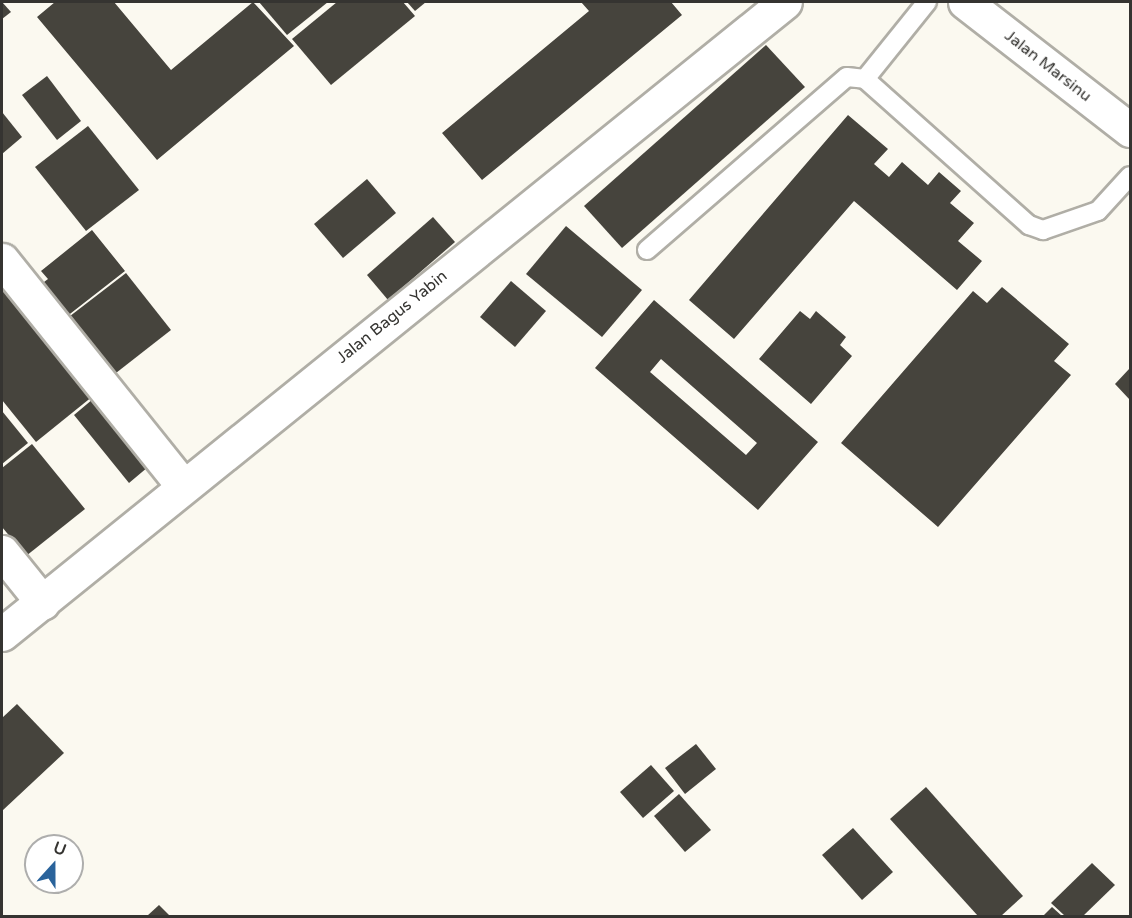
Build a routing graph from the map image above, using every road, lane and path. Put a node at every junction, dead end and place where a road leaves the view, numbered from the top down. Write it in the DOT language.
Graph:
graph roads {
  1 [pos="785,2"];
  2 [pos="927,2"];
  3 [pos="965,2"];
  4 [pos="866,79"];
  5 [pos="1131,130"];
  6 [pos="1131,176"];
  7 [pos="648,250"];
  8 [pos="2,260"];
  9 [pos="182,485"];
  10 [pos="2,552"];
  11 [pos="43,603"];
  12 [pos="2,634"];
  1 -- 9 [label="street, Jalan Bagus Yabin"];
  2 -- 4 [label="lane"];
  3 -- 5 [label="street, Jalan Marsinu"];
  4 -- 6 [label="lane"];
  4 -- 7 [label="lane"];
  8 -- 9 [label="street"];
  9 -- 11 [label="street, Jalan Bagus Yabin"];
  10 -- 11 [label="street"];
  11 -- 12 [label="street, Jalan Bagus Yabin"];
}
